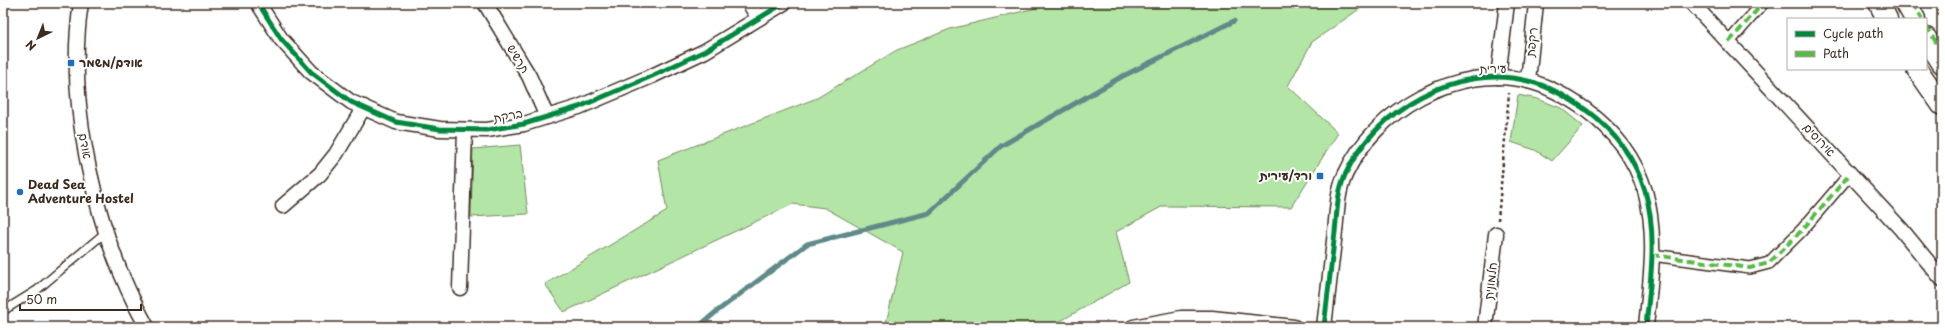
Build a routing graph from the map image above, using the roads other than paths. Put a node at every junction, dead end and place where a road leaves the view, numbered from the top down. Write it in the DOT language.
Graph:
graph roads {
  1 [pos="81,3"];
  2 [pos="258,3"];
  3 [pos="485,3"];
  4 [pos="749,3"];
  5 [pos="784,3"];
  6 [pos="1507,3"];
  7 [pos="1536,3"];
  8 [pos="1692,3"];
  9 [pos="1763,3"];
  10 [pos="1878,3"];
  11 [pos="1906,3"];
  12 [pos="759,18"];
  13 [pos="1887,18"];
  14 [pos="1914,18"];
  15 [pos="1927,40"];
  16 [pos="1729,42"];
  17 [pos="1942,63"];
  18 [pos="1918,70"];
  19 [pos="1504,78"];
  20 [pos="1528,81"];
  21 [pos="1942,105"];
  22 [pos="364,107"];
  23 [pos="547,117"];
  24 [pos="465,130"];
  25 [pos="1850,174"];
  26 [pos="283,206"];
  27 [pos="107,231"];
  28 [pos="1496,234"];
  29 [pos="1652,255"];
  30 [pos="1942,279"];
  31 [pos="460,288"];
  32 [pos="3,311"];
  33 [pos="148,327"];
  34 [pos="1133,327"];
  35 [pos="1294,327"];
  36 [pos="1324,327"];
  37 [pos="1485,327"];
  38 [pos="1646,327"];
  1 -- 27 [label="street, אודם"];
  2 -- 22 [label="street, ברקת"];
  3 -- 23 [label="street, תרשיש"];
  4 -- 12 [label="street"];
  5 -- 12 [label="street, ברקת"];
  6 -- 19 [label="street"];
  7 -- 20 [label="street, רקפת"];
  8 -- 16 [label="street, אירוסים"];
  9 -- 16 [label="street"];
  10 -- 13 [label="main road"];
  11 -- 14 [label="main road"];
  12 -- 23 [label="street, ברקת"];
  15 -- 17 [label="main road"];
  16 -- 25 [label="street, אירוסים"];
  18 -- 21 [label="main road"];
  19 -- 20 [label="street, עירית"];
  19 -- 36 [label="street, עירית"];
  20 -- 29 [label="street, עירית"];
  22 -- 24 [label="street, ברקת"];
  22 -- 26 [label="street"];
  23 -- 24 [label="street, ברקת"];
  24 -- 31 [label="street"];
  25 -- 29 [label="street"];
  25 -- 30 [label="street, אירוסים"];
  27 -- 32 [label="lane"];
  27 -- 33 [label="street, אודם"];
  28 -- 37 [label="street, חלמונית"];
  29 -- 38 [label="street, עירית"];
  34 -- 35 [label="street"];
}
